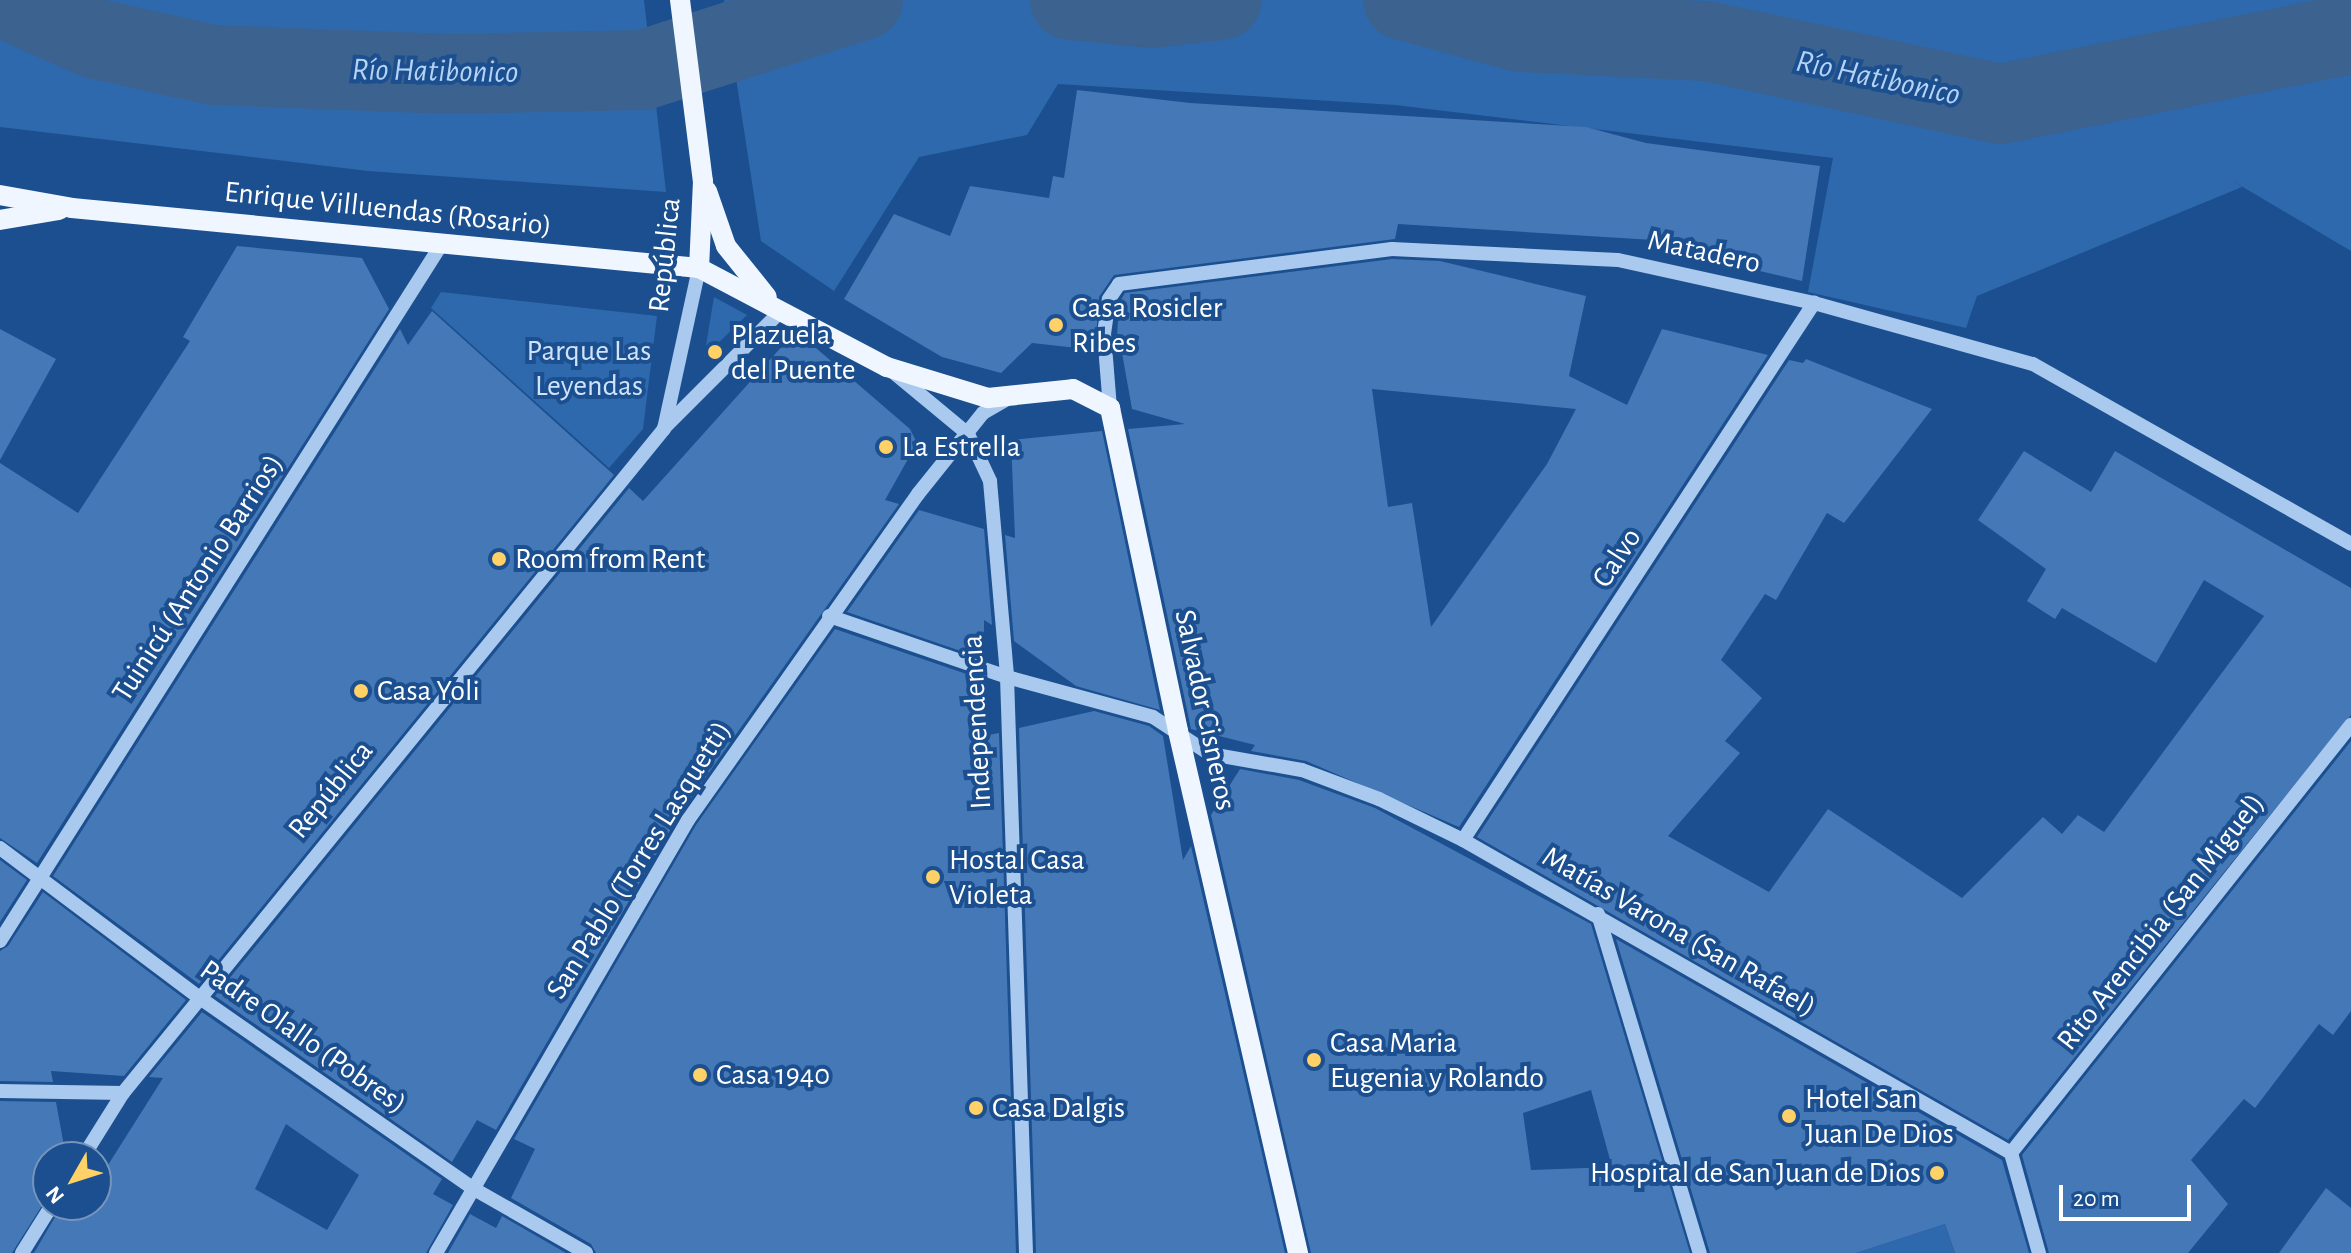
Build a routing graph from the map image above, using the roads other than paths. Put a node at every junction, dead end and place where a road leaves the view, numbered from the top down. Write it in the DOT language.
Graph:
graph roads {
  1 [pos="680,0"];
  2 [pos="703,181"];
  3 [pos="0,195"];
  4 [pos="72,208"];
  5 [pos="0,220"];
  6 [pos="441,245"];
  7 [pos="699,268"];
  8 [pos="1814,303"];
  9 [pos="781,311"];
  10 [pos="887,367"];
  11 [pos="1011,397"];
  12 [pos="1110,408"];
  13 [pos="664,429"];
  14 [pos="968,434"];
  15 [pos="2346,541"];
  16 [pos="829,616"];
  17 [pos="1007,677"];
  18 [pos="2351,725"];
  19 [pos="1178,731"];
  20 [pos="1210,754"];
  21 [pos="1185,758"];
  22 [pos="1463,840"];
  23 [pos="0,848"];
  24 [pos="40,874"];
  25 [pos="1598,914"];
  26 [pos="0,941"];
  27 [pos="200,998"];
  28 [pos="0,1091"];
  29 [pos="123,1093"];
  30 [pos="93,1141"];
  31 [pos="2011,1153"];
  32 [pos="474,1189"];
  33 [pos="42,1221"];
  34 [pos="22,1253"];
  35 [pos="436,1253"];
  36 [pos="586,1253"];
  37 [pos="1026,1253"];
  38 [pos="1298,1253"];
  39 [pos="1700,1253"];
  40 [pos="2039,1253"];
  1 -- 2 [label="main road"];
  2 -- 7 [label="main road, República"];
  2 -- 9 [label="main road"];
  3 -- 4 [label="main road, Enrique Villuendas (Rosario)"];
  4 -- 5 [label="main road, Enrique Villuendas (Rosario)"];
  4 -- 6 [label="main road, Enrique Villuendas (Rosario)"];
  6 -- 7 [label="main road, Enrique Villuendas (Rosario)"];
  6 -- 24 [label="street, Tuinicú (Antonio Barrios)"];
  7 -- 9 [label="main road, Independencia"];
  7 -- 13 [label="street, República"];
  8 -- 12 [label="street, Matadero"];
  8 -- 15 [label="street, Matadero"];
  8 -- 22 [label="street, Calvo"];
  9 -- 10 [label="main road, Independencia"];
  9 -- 13 [label="street, República"];
  10 -- 11 [label="main road"];
  10 -- 14 [label="street, Independencia"];
  11 -- 12 [label="main road"];
  11 -- 14 [label="street"];
  12 -- 19 [label="main road, Salvador Cisneros"];
  13 -- 27 [label="street, República"];
  14 -- 16 [label="street, San Pablo (Torres Lasquetti)"];
  14 -- 17 [label="street, Independencia"];
  16 -- 17 [label="street, Matías Varona (San Rafael)"];
  16 -- 32 [label="street, San Pablo (Torres Lasquetti)"];
  17 -- 19 [label="street, Matías Varona (San Rafael)"];
  17 -- 37 [label="street, Independencia"];
  18 -- 31 [label="street, Rito Arencibia (San Miguel)"];
  19 -- 20 [label="street, Matías Varona (San Rafael)"];
  19 -- 21 [label="main road, Salvador Cisneros"];
  20 -- 21 [label="street, Matías Varona (San Rafael)"];
  20 -- 22 [label="street, Matías Varona (San Rafael)"];
  21 -- 38 [label="main road, Salvador Cisneros"];
  22 -- 25 [label="street, Matías Varona (San Rafael)"];
  23 -- 24 [label="street, Padre Olallo (Pobres)"];
  24 -- 26 [label="street, Tuinicú (Antonio Barrios)"];
  24 -- 27 [label="street, Padre Olallo (Pobres)"];
  25 -- 31 [label="street, Matías Varona (San Rafael)"];
  25 -- 39 [label="street"];
  27 -- 29 [label="street, República"];
  27 -- 32 [label="street, Padre Olallo (Pobres)"];
  28 -- 29 [label="street"];
  29 -- 30 [label="street, República"];
  31 -- 40 [label="street"];
  32 -- 35 [label="street, San Pablo (Torres Lasquetti)"];
  32 -- 36 [label="street, Padre Olallo (Pobres)"];
  33 -- 34 [label="street"];
}
